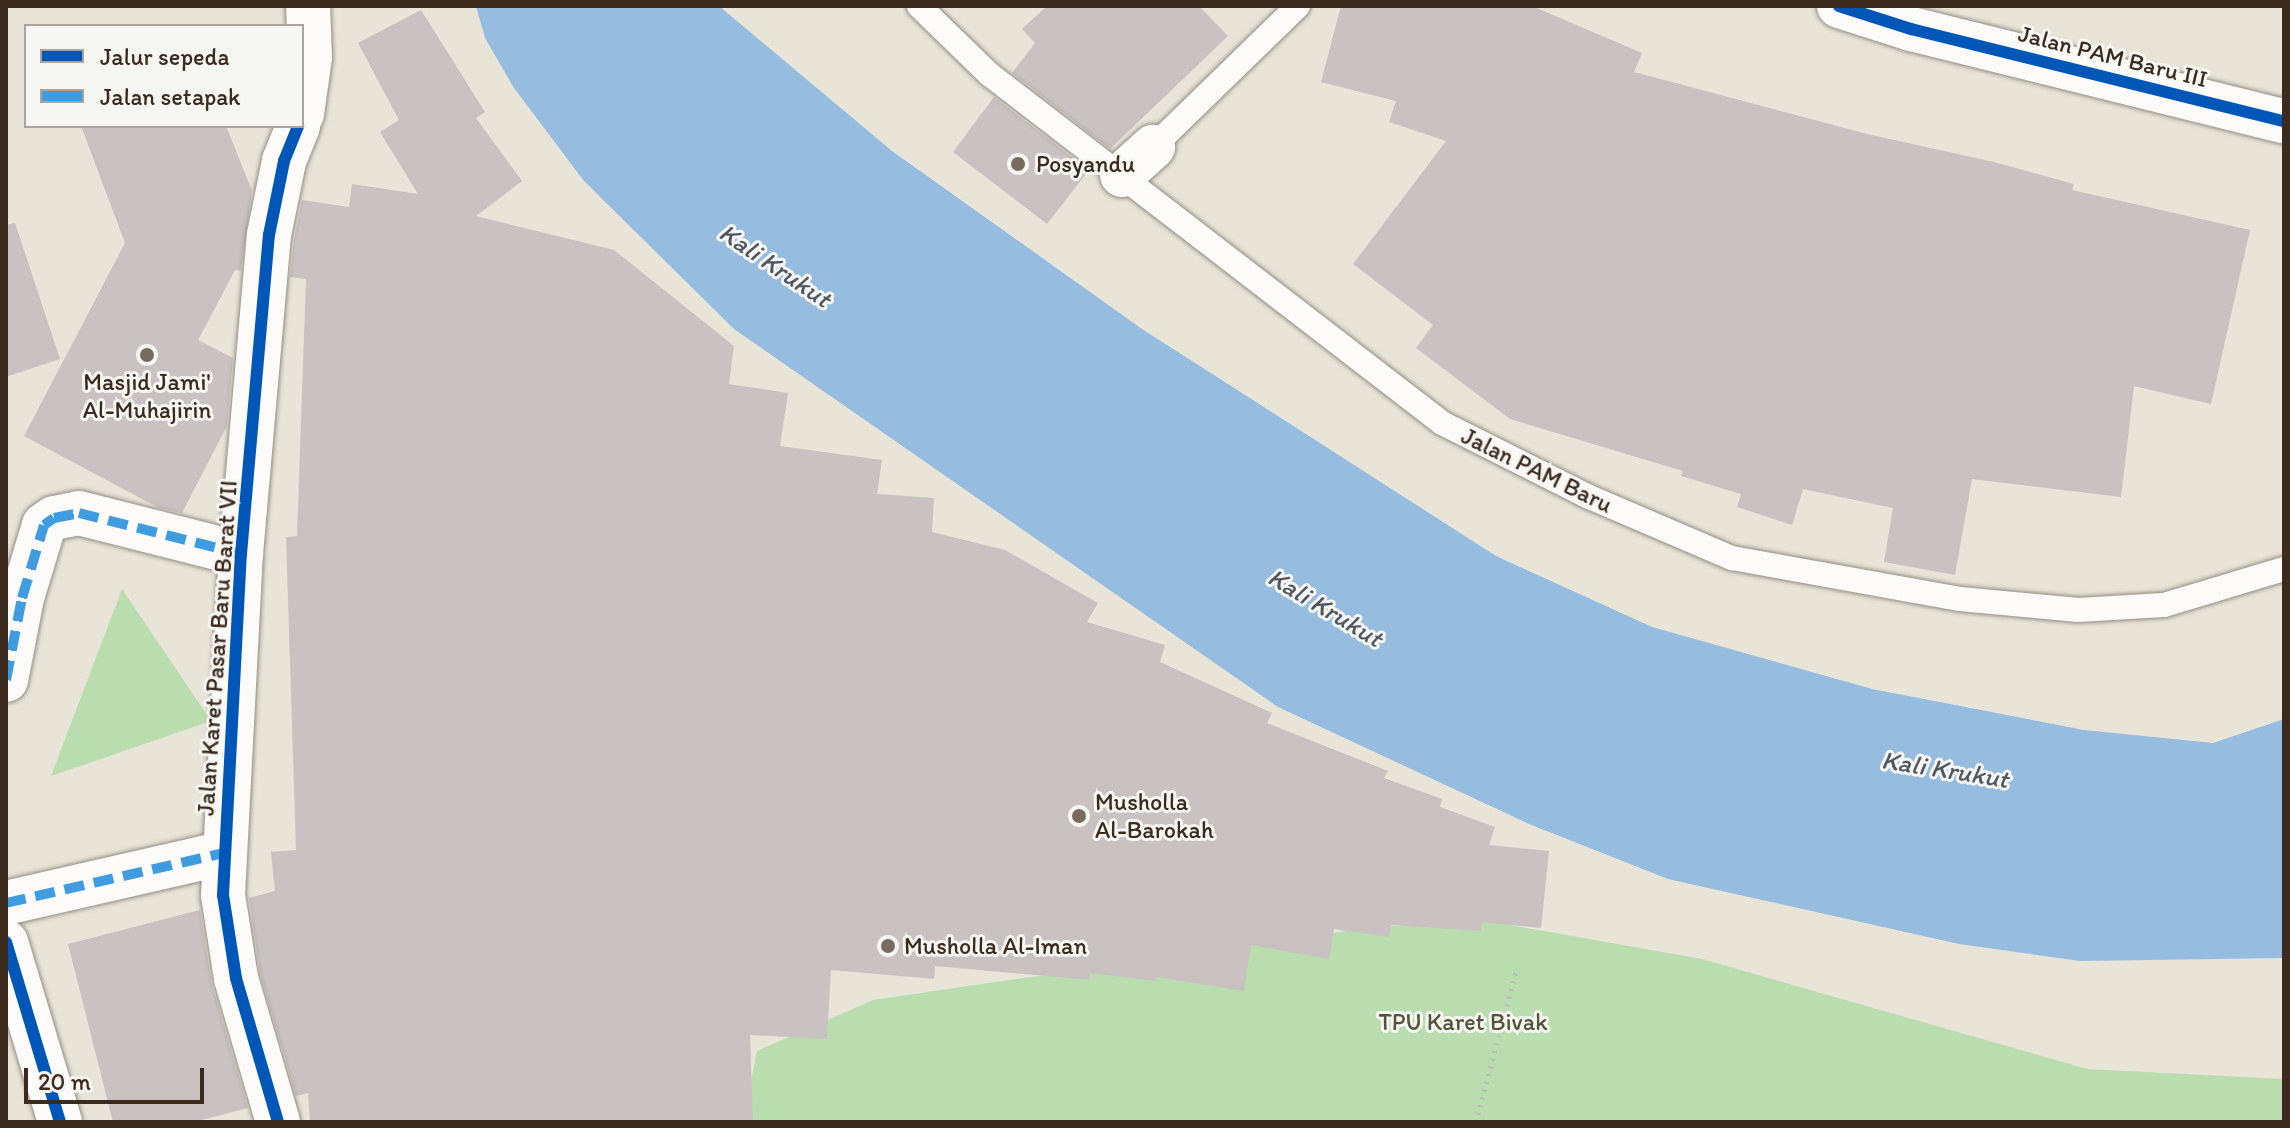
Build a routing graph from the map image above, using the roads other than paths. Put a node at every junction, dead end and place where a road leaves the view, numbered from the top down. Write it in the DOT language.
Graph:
graph roads {
  1 [pos="308,6"];
  2 [pos="919,6"];
  3 [pos="1298,6"];
  4 [pos="1839,6"];
  5 [pos="304,100"];
  6 [pos="2284,121"];
  7 [pos="297,128"];
  8 [pos="1138,161"];
  9 [pos="241,554"];
  10 [pos="2284,569"];
  11 [pos="14,598"];
  12 [pos="6,680"];
  13 [pos="224,853"];
  14 [pos="6,903"];
  15 [pos="6,942"];
  16 [pos="60,1122"];
  17 [pos="278,1122"];
  1 -- 5 [label="street"];
  2 -- 8 [label="lane, Jalan PAM Baru"];
  3 -- 8 [label="lane"];
  4 -- 6 [label="street, Jalan PAM Baru III"];
  7 -- 9 [label="street, Jalan Karet Pasar Baru Barat VII"];
  8 -- 10 [label="lane, Jalan PAM Baru"];
  9 -- 11 [label="street"];
  9 -- 13 [label="street, Jalan Karet Pasar Baru Barat VII"];
  11 -- 12 [label="street"];
  13 -- 14 [label="street"];
  13 -- 17 [label="street, Jalan Karet Pasar Baru Barat VII"];
  15 -- 16 [label="street"];
}
